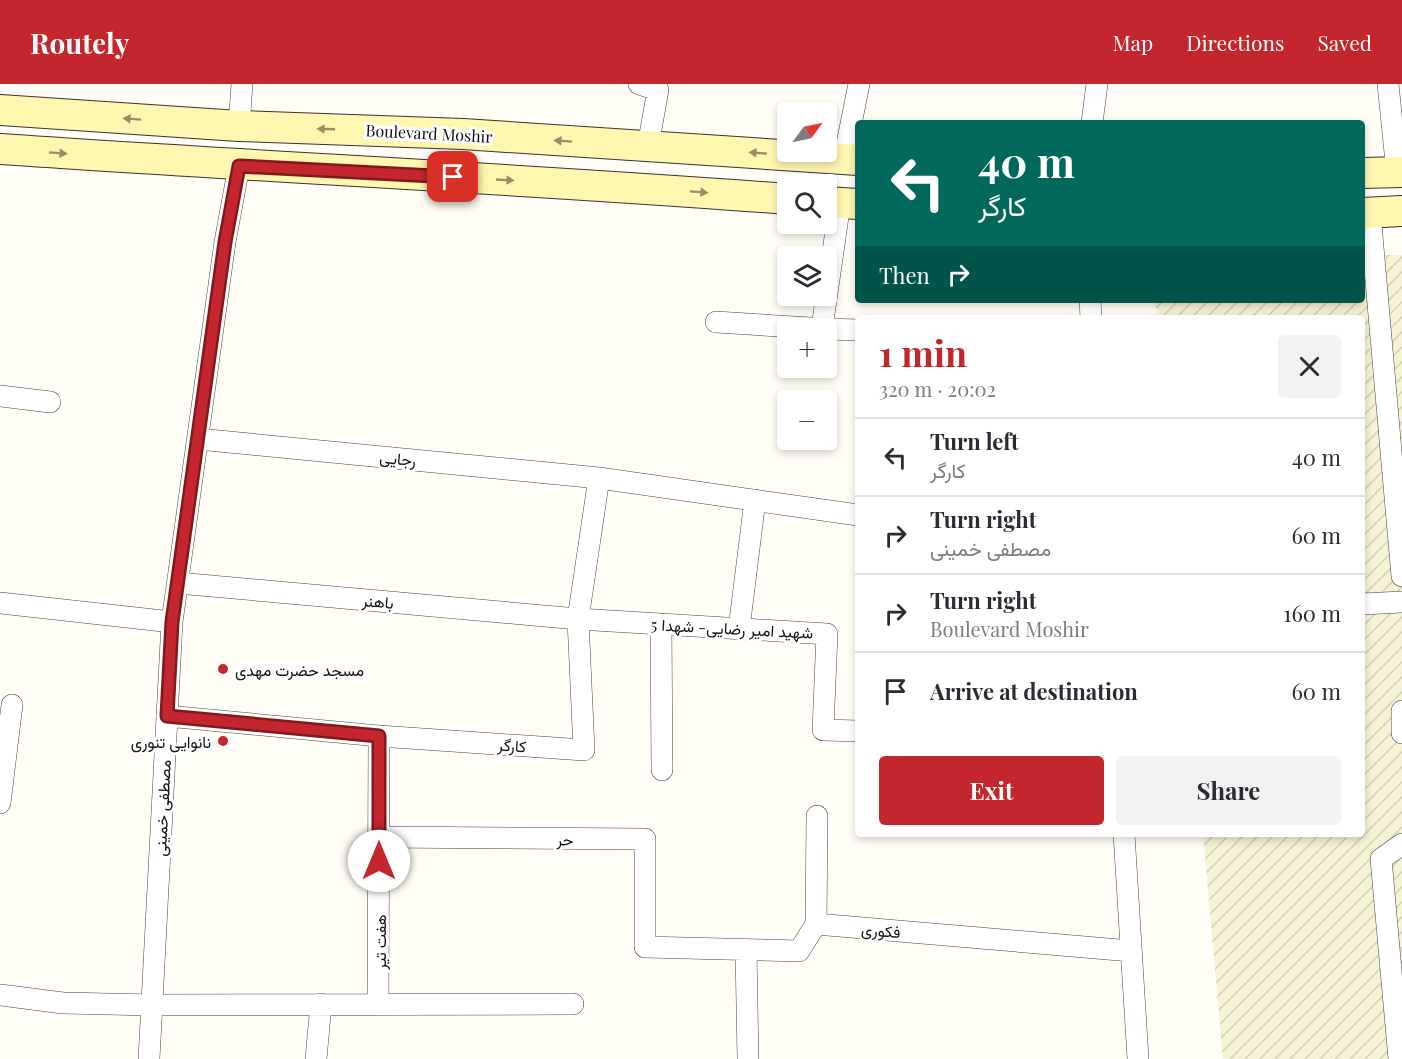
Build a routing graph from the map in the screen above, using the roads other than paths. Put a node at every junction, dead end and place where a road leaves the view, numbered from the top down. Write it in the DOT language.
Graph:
graph roads {
  1 [pos="242,84"];
  2 [pos="639,84"];
  3 [pos="859,84"];
  4 [pos="1097,84"];
  5 [pos="1388,84"];
  6 [pos="0,110"];
  7 [pos="855,120"];
  8 [pos="1092,120"];
  9 [pos="855,122"];
  10 [pos="239,126"];
  11 [pos="648,146"];
  12 [pos="0,149"];
  13 [pos="851,160"];
  14 [pos="239,166"];
  15 [pos="1399,172"];
  16 [pos="1365,173"];
  17 [pos="777,198"];
  18 [pos="841,203"];
  19 [pos="1402,211"];
  20 [pos="1366,213"];
  21 [pos="824,318"];
  22 [pos="716,322"];
  23 [pos="777,326"];
  24 [pos="837,329"];
  25 [pos="855,330"];
  26 [pos="0,396"];
  27 [pos="50,402"];
  28 [pos="198,439"];
  29 [pos="599,478"];
  30 [pos="755,500"];
  31 [pos="855,515"];
  32 [pos="1402,576"];
  33 [pos="178,583"];
  34 [pos="1402,602"];
  35 [pos="0,603"];
  36 [pos="1365,604"];
  37 [pos="578,619"];
  38 [pos="172,622"];
  39 [pos="661,624"];
  40 [pos="739,629"];
  41 [pos="12,705"];
  42 [pos="1402,711"];
  43 [pos="167,716"];
  44 [pos="855,731"];
  45 [pos="1402,733"];
  46 [pos="379,736"];
  47 [pos="663,770"];
  48 [pos="0,803"];
  49 [pos="817,816"];
  50 [pos="379,837"];
  51 [pos="1124,837"];
  52 [pos="1402,844"];
  53 [pos="816,924"];
  54 [pos="746,950"];
  55 [pos="1131,951"];
  56 [pos="1398,994"];
  57 [pos="0,995"];
  58 [pos="321,1004"];
  59 [pos="378,1004"];
  60 [pos="573,1004"];
  61 [pos="153,1005"];
  62 [pos="149,1059"];
  63 [pos="316,1059"];
  64 [pos="748,1059"];
  65 [pos="1138,1059"];
  66 [pos="1399,1059"];
  1 -- 10 [label="street"];
  2 -- 11 [label="street"];
  3 -- 7 [label="street"];
  4 -- 8 [label="street"];
  5 -- 15 [label="street"];
  10 -- 6 [label="main road, Boulevard Moshir, one-way"];
  9 -- 13 [label="street"];
  11 -- 10 [label="main road, Boulevard Moshir, one-way"];
  13 -- 11 [label="main road, Boulevard Moshir, one-way"];
  12 -- 14 [label="main road, one-way"];
  14 -- 17 [label="main road, one-way"];
  14 -- 28 [label="street, مصطفی خمینی"];
  15 -- 16 [label="main road"];
  18 -- 21 [label="street"];
  19 -- 20 [label="main road"];
  20 -- 32 [label="street"];
  22 -- 23 [label="street"];
  24 -- 25 [label="street"];
  26 -- 27 [label="street"];
  28 -- 29 [label="street, رجایی"];
  28 -- 33 [label="street, مصطفی خمینی"];
  29 -- 30 [label="street, رجایی"];
  29 -- 37 [label="street, کارگر"];
  30 -- 31 [label="street, رجایی"];
  30 -- 40 [label="street"];
  33 -- 37 [label="street, باهنر"];
  33 -- 38 [label="street, مصطفی خمینی"];
  34 -- 36 [label="street"];
  35 -- 38 [label="street"];
  37 -- 39 [label="street, شهید امیر رضایی- شهدا 5"];
  37 -- 46 [label="street, کارگر"];
  38 -- 43 [label="street, مصطفی خمینی"];
  39 -- 40 [label="street, شهید امیر رضایی- شهدا 5"];
  39 -- 47 [label="street"];
  40 -- 44 [label="street, شهید امیر رضایی- شهدا 5"];
  41 -- 48 [label="street"];
  42 -- 45 [label="street"];
  43 -- 46 [label="street, کارگر"];
  43 -- 61 [label="street, مصطفی خمینی"];
  46 -- 50 [label="street, هفت تیر"];
  49 -- 53 [label="street"];
  50 -- 54 [label="street, حر"];
  50 -- 59 [label="street, هفت تیر"];
  51 -- 55 [label="street"];
  52 -- 56 [label="street"];
  53 -- 54 [label="street"];
  53 -- 55 [label="street, فکوری"];
  54 -- 64 [label="street"];
  55 -- 65 [label="street"];
  56 -- 66 [label="street"];
  57 -- 61 [label="street"];
  58 -- 59 [label="street"];
  58 -- 61 [label="street"];
  58 -- 63 [label="street"];
  59 -- 60 [label="street"];
  61 -- 62 [label="street, مصطفی خمینی"];
}
